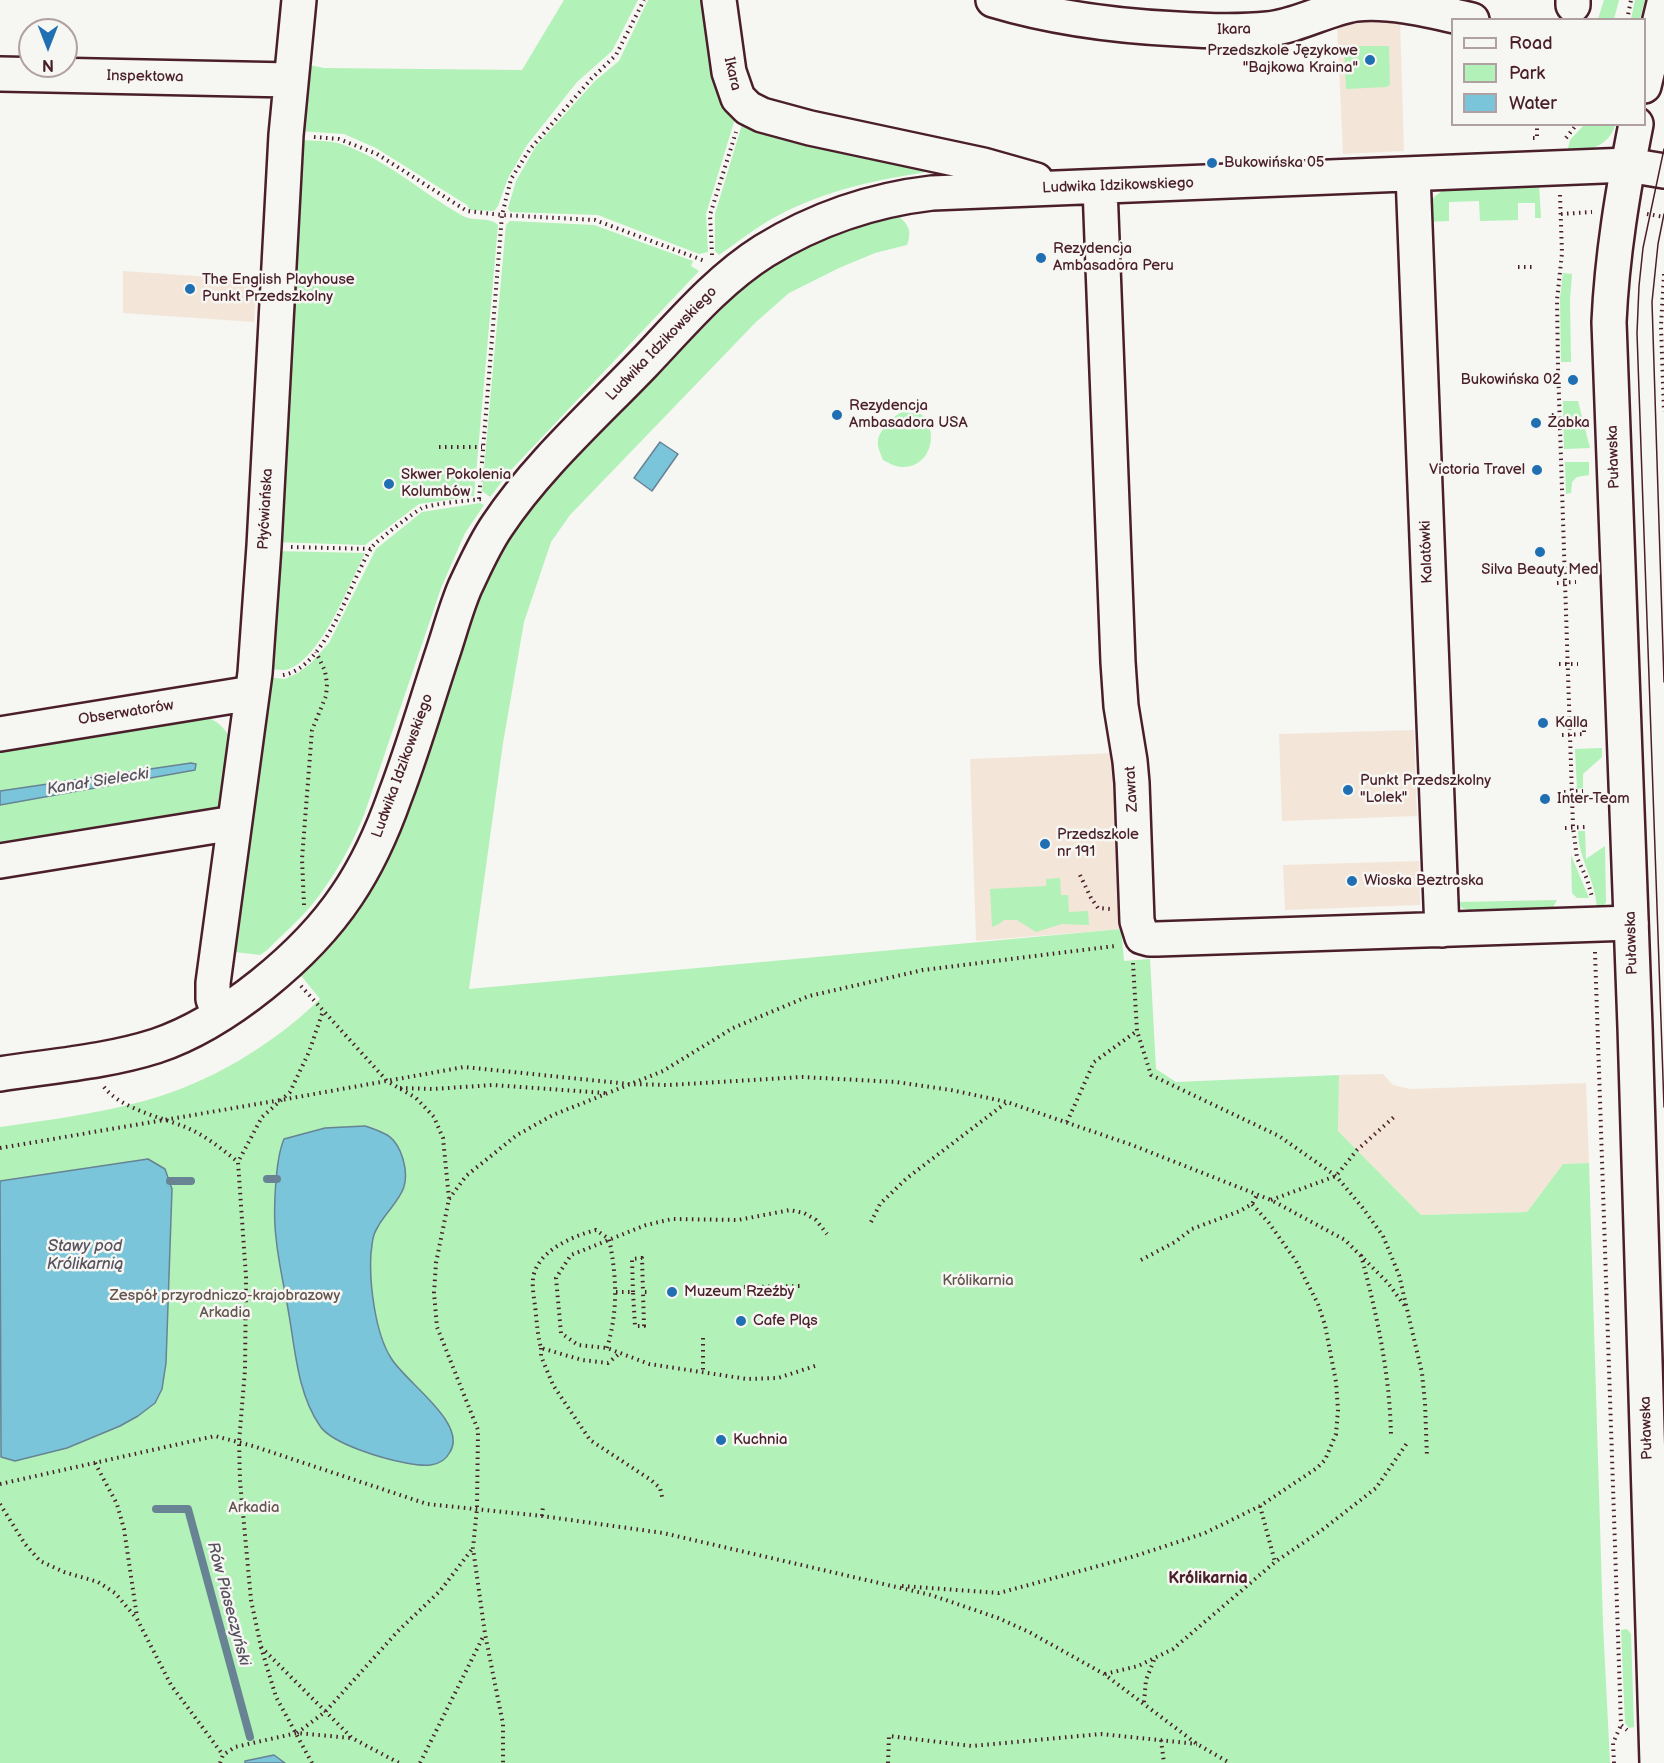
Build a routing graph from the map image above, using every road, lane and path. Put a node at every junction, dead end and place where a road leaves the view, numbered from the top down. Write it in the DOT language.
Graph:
graph roads {
  1 [pos="299,0"];
  2 [pos="644,0"];
  3 [pos="719,0"];
  4 [pos="993,0"];
  5 [pos="1631,0"];
  6 [pos="1664,3"];
  7 [pos="1463,18"];
  8 [pos="1627,18"];
  9 [pos="0,74"];
  10 [pos="1646,78"];
  11 [pos="290,80"];
  12 [pos="738,126"];
  13 [pos="1537,126"];
  14 [pos="1636,126"];
  15 [pos="286,135"];
  16 [pos="1531,138"];
  17 [pos="1628,165"];
  18 [pos="1664,171"];
  19 [pos="1413,174"];
  20 [pos="1100,187"];
  21 [pos="1062,188"];
  22 [pos="1560,192"];
  23 [pos="1595,212"];
  24 [pos="1644,213"];
  25 [pos="1561,214"];
  26 [pos="502,215"];
  27 [pos="1664,217"];
  28 [pos="711,252"];
  29 [pos="714,265"];
  30 [pos="1518,267"];
  31 [pos="1535,267"];
  32 [pos="1664,274"];
  33 [pos="1664,412"];
  34 [pos="439,447"];
  35 [pos="482,447"];
  36 [pos="310,547"];
  37 [pos="371,549"];
  38 [pos="1565,582"];
  39 [pos="1576,582"];
  40 [pos="1557,583"];
  41 [pos="316,652"];
  42 [pos="1559,664"];
  43 [pos="1568,664"];
  44 [pos="1578,664"];
  45 [pos="263,683"];
  46 [pos="1584,728"];
  47 [pos="0,734"];
  48 [pos="1562,735"];
  49 [pos="1570,735"];
  50 [pos="1583,791"];
  51 [pos="1564,792"];
  52 [pos="1572,792"];
  53 [pos="234,823"];
  54 [pos="1574,827"];
  55 [pos="1584,827"];
  56 [pos="1565,828"];
  57 [pos="0,861"];
  58 [pos="1080,875"];
  59 [pos="1111,899"];
  60 [pos="1593,900"];
  61 [pos="304,912"];
  62 [pos="1631,923"];
  63 [pos="1442,930"];
  64 [pos="1594,943"];
  65 [pos="1125,945"];
  66 [pos="1133,960"];
  67 [pos="294,978"];
  68 [pos="323,1011"];
  69 [pos="219,1015"];
  70 [pos="1137,1031"];
  71 [pos="0,1074"];
  72 [pos="387,1081"];
  73 [pos="102,1084"];
  74 [pos="629,1084"];
  75 [pos="399,1088"];
  76 [pos="606,1093"];
  77 [pos="281,1100"];
  78 [pos="1007,1102"];
  79 [pos="1394,1117"];
  80 [pos="163,1120"];
  81 [pos="1067,1122"];
  82 [pos="0,1148"];
  83 [pos="238,1162"];
  84 [pos="1335,1176"];
  85 [pos="1257,1195"];
  86 [pos="449,1199"];
  87 [pos="1270,1200"];
  88 [pos="1252,1204"];
  89 [pos="871,1222"];
  90 [pos="827,1234"];
  91 [pos="609,1239"];
  92 [pos="1361,1254"];
  93 [pos="1141,1260"];
  94 [pos="804,1286"];
  95 [pos="744,1287"];
  96 [pos="616,1292"];
  97 [pos="633,1292"];
  98 [pos="1654,1305"];
  99 [pos="1407,1309"];
  100 [pos="703,1338"];
  101 [pos="542,1348"];
  102 [pos="607,1348"];
  103 [pos="620,1353"];
  104 [pos="815,1366"];
  105 [pos="703,1371"];
  106 [pos="1391,1437"];
  107 [pos="239,1442"];
  108 [pos="1407,1443"];
  109 [pos="1427,1458"];
  110 [pos="95,1463"];
  111 [pos="0,1484"];
  112 [pos="663,1501"];
  113 [pos="0,1504"];
  114 [pos="543,1506"];
  115 [pos="1260,1506"];
  116 [pos="477,1508"];
  117 [pos="542,1516"];
  118 [pos="473,1548"];
  119 [pos="1275,1562"];
  120 [pos="890,1586"];
  121 [pos="1659,1612"];
  122 [pos="137,1619"];
  123 [pos="485,1634"];
  124 [pos="261,1647"];
  125 [pos="1155,1659"];
  126 [pos="1104,1674"];
  127 [pos="1144,1702"];
  128 [pos="325,1712"];
  129 [pos="1660,1715"];
  130 [pos="1622,1716"];
  131 [pos="1621,1725"];
  132 [pos="297,1733"];
  133 [pos="352,1738"];
  134 [pos="1161,1740"];
  135 [pos="1197,1744"];
  136 [pos="223,1755"];
  137 [pos="220,1763"];
  138 [pos="312,1763"];
  139 [pos="399,1763"];
  140 [pos="420,1763"];
  141 [pos="503,1763"];
  142 [pos="888,1763"];
  143 [pos="1164,1763"];
  144 [pos="1230,1763"];
  145 [pos="1614,1763"];
  146 [pos="1657,1763"];
  1 -- 11 [label="street, Płyćwiańska"];
  2 -- 26 [label="path"];
  3 -- 21 [label="street, Ikara"];
  4 -- 7 [label="street, Ikara"];
  5 -- 8 [label="path"];
  6 -- 10 [label="street"];
  9 -- 11 [label="street, Inspektowa"];
  11 -- 15 [label="street, Płyćwiańska"];
  12 -- 28 [label="path"];
  13 -- 16 [label="path"];
  14 -- 17 [label="street, Puławska"];
  15 -- 26 [label="path"];
  15 -- 45 [label="street, Płyćwiańska"];
  17 -- 18 [label="street, Ludwika Idzikowskiego"];
  17 -- 19 [label="street, Ludwika Idzikowskiego"];
  17 -- 62 [label="street, Puławska"];
  19 -- 20 [label="street, Ludwika Idzikowskiego"];
  19 -- 63 [label="street, Kalatówki"];
  20 -- 21 [label="street, Ludwika Idzikowskiego"];
  20 -- 63 [label="street, Zawrat"];
  21 -- 69 [label="street, Ludwika Idzikowskiego"];
  22 -- 25 [label="path"];
  23 -- 25 [label="path"];
  24 -- 27 [label="path"];
  25 -- 38 [label="path"];
  26 -- 29 [label="path"];
  26 -- 35 [label="path"];
  30 -- 31 [label="path"];
  32 -- 33 [label="path"];
  34 -- 35 [label="path"];
  35 -- 37 [label="path"];
  36 -- 37 [label="path"];
  37 -- 41 [label="path"];
  38 -- 39 [label="path"];
  38 -- 40 [label="path"];
  38 -- 43 [label="path"];
  41 -- 45 [label="path"];
  41 -- 61 [label="path"];
  42 -- 43 [label="path"];
  43 -- 44 [label="path"];
  43 -- 49 [label="path"];
  45 -- 47 [label="street, Obserwatorów"];
  45 -- 53 [label="street, Płyćwiańska"];
  46 -- 49 [label="path"];
  48 -- 49 [label="path"];
  49 -- 52 [label="path"];
  50 -- 52 [label="path"];
  51 -- 52 [label="path"];
  52 -- 54 [label="path"];
  53 -- 57 [label="street"];
  53 -- 69 [label="street, Płyćwiańska"];
  54 -- 55 [label="path"];
  54 -- 56 [label="path"];
  54 -- 60 [label="path"];
  58 -- 59 [label="path"];
  62 -- 63 [label="street, Zawrat"];
  62 -- 98 [label="street, Puławska"];
  64 -- 130 [label="path"];
  65 -- 74 [label="path"];
  66 -- 70 [label="path"];
  67 -- 68 [label="path"];
  68 -- 72 [label="path"];
  68 -- 77 [label="path"];
  69 -- 71 [label="street, Ludwika Idzikowskiego"];
  70 -- 81 [label="path"];
  70 -- 84 [label="path"];
  72 -- 74 [label="path"];
  72 -- 75 [label="path"];
  72 -- 77 [label="path"];
  73 -- 80 [label="path"];
  74 -- 76 [label="path"];
  74 -- 78 [label="path"];
  75 -- 76 [label="path"];
  75 -- 86 [label="path"];
  76 -- 86 [label="path"];
  77 -- 80 [label="path"];
  77 -- 83 [label="path"];
  78 -- 81 [label="path"];
  78 -- 89 [label="path"];
  79 -- 84 [label="path"];
  80 -- 82 [label="path"];
  80 -- 83 [label="path"];
  81 -- 85 [label="path"];
  83 -- 107 [label="path"];
  84 -- 87 [label="path"];
  84 -- 99 [label="path"];
  85 -- 87 [label="path"];
  85 -- 88 [label="path"];
  86 -- 116 [label="path"];
  87 -- 92 [label="path"];
  88 -- 93 [label="path"];
  88 -- 115 [label="path"];
  90 -- 91 [label="path"];
  91 -- 96 [label="path"];
  91 -- 101 [label="path"];
  91 -- 102 [label="path"];
  92 -- 99 [label="path"];
  92 -- 106 [label="path"];
  94 -- 95 [label="path"];
  96 -- 97 [label="path"];
  96 -- 102 [label="path"];
  97 -- 97 [label="path"];
  98 -- 121 [label="street, Puławska"];
  99 -- 109 [label="path"];
  100 -- 105 [label="path"];
  101 -- 103 [label="path"];
  101 -- 112 [label="path"];
  102 -- 103 [label="path"];
  103 -- 105 [label="path"];
  104 -- 105 [label="path"];
  107 -- 110 [label="path"];
  107 -- 116 [label="path"];
  107 -- 124 [label="path"];
  108 -- 119 [label="path"];
  110 -- 111 [label="path"];
  110 -- 122 [label="path"];
  113 -- 122 [label="path"];
  114 -- 117 [label="path"];
  115 -- 119 [label="path"];
  115 -- 120 [label="path"];
  116 -- 117 [label="path"];
  116 -- 118 [label="path"];
  117 -- 120 [label="path"];
  118 -- 123 [label="path"];
  118 -- 128 [label="path"];
  119 -- 125 [label="path"];
  120 -- 126 [label="path"];
  121 -- 129 [label="street, Puławska"];
  122 -- 136 [label="path"];
  123 -- 140 [label="path"];
  123 -- 141 [label="path"];
  124 -- 128 [label="path"];
  124 -- 132 [label="path"];
  125 -- 126 [label="path"];
  125 -- 127 [label="path"];
  126 -- 127 [label="path"];
  127 -- 135 [label="path"];
  128 -- 132 [label="path"];
  128 -- 133 [label="path"];
  129 -- 146 [label="street, Puławska"];
  131 -- 145 [label="path"];
  132 -- 133 [label="path"];
  132 -- 136 [label="path"];
  132 -- 138 [label="path"];
  133 -- 139 [label="path"];
  134 -- 135 [label="path"];
  134 -- 142 [label="path"];
  134 -- 143 [label="path"];
  135 -- 144 [label="path"];
  136 -- 137 [label="path"];
}
